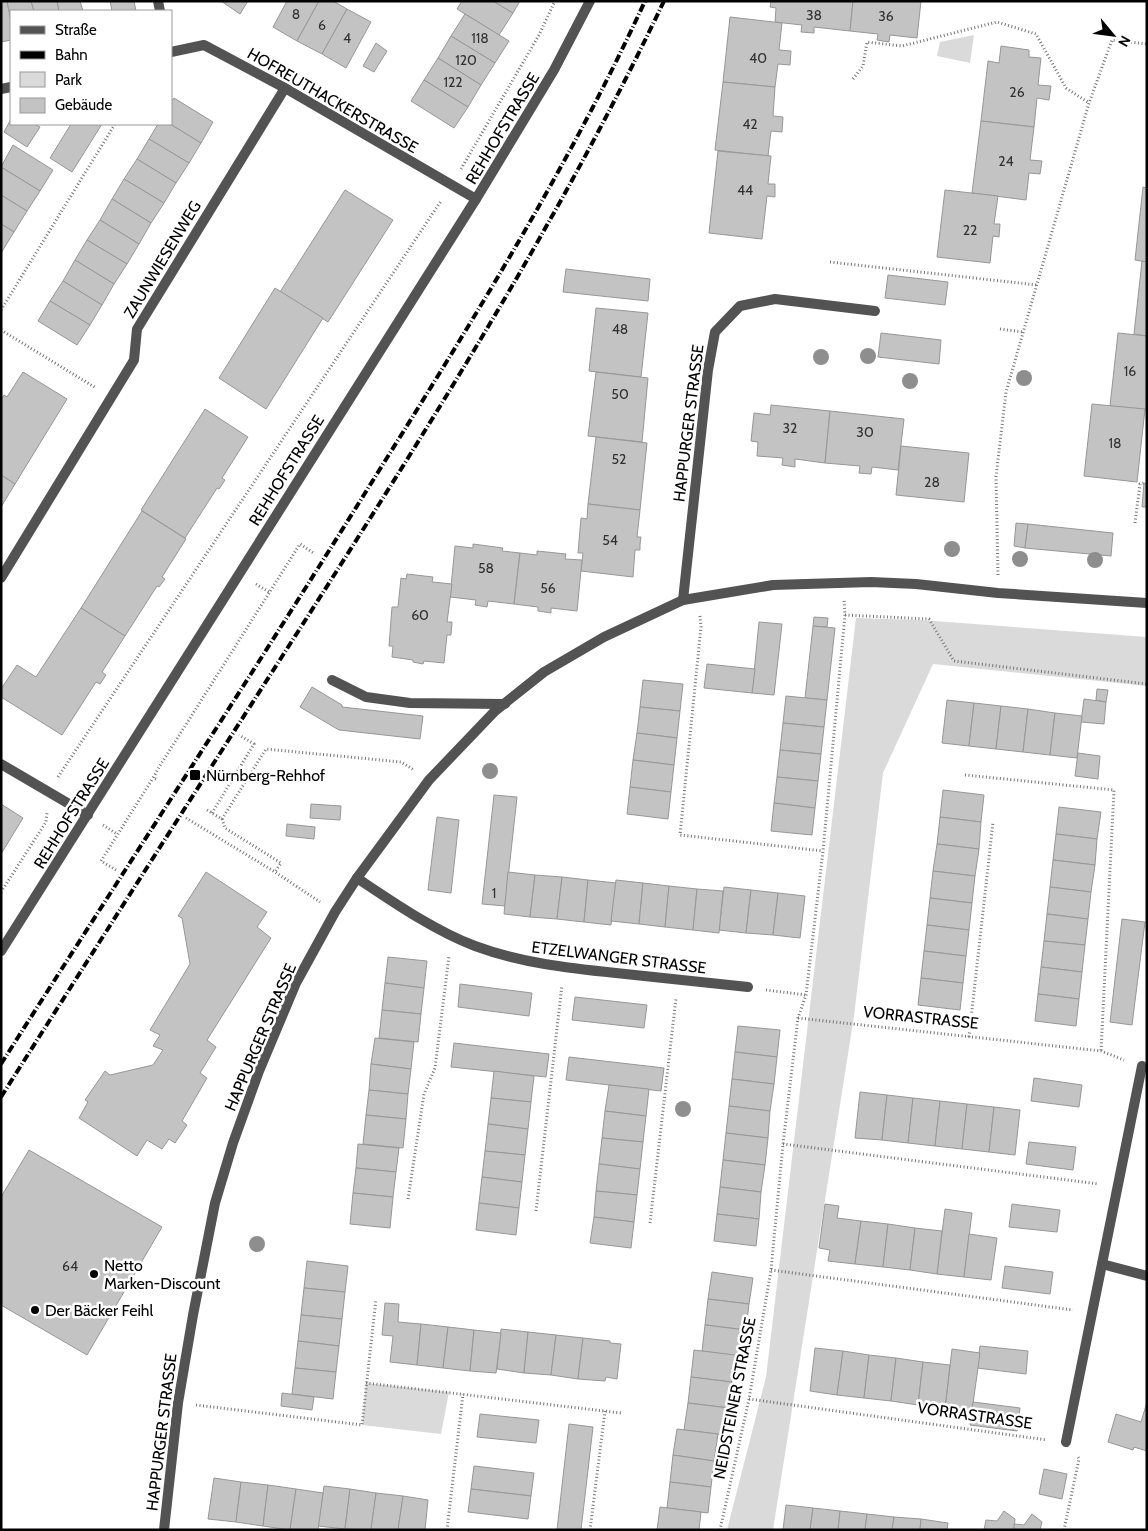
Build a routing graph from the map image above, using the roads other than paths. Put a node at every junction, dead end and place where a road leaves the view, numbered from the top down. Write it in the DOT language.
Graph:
graph roads {
  1 [pos="590,1"];
  2 [pos="172,52"];
  3 [pos="285,88"];
  4 [pos="476,199"];
  5 [pos="875,311"];
  6 [pos="1,578"];
  7 [pos="683,600"];
  8 [pos="1147,603"];
  9 [pos="332,680"];
  10 [pos="505,704"];
  11 [pos="1,764"];
  12 [pos="88,815"];
  13 [pos="357,878"];
  14 [pos="1,951"];
  15 [pos="748,987"];
  16 [pos="1142,1066"];
  17 [pos="1102,1264"];
  18 [pos="1147,1276"];
  19 [pos="1066,1442"];
  20 [pos="164,1530"];
  1 -- 4 [label="street, REHHOFSTRASSE"];
  2 -- 3 [label="street, HOFREUTHACKERSTRASSE"];
  3 -- 4 [label="street, HOFREUTHACKERSTRASSE"];
  3 -- 6 [label="street, ZAUNWIESENWEG"];
  4 -- 12 [label="street, REHHOFSTRASSE"];
  5 -- 7 [label="street, HAPPURGER STRASSE"];
  7 -- 8 [label="street, HAPPURGER STRASSE"];
  7 -- 10 [label="street, HAPPURGER STRASSE"];
  9 -- 10 [label="street"];
  10 -- 13 [label="street, HAPPURGER STRASSE"];
  11 -- 12 [label="street"];
  12 -- 14 [label="street, REHHOFSTRASSE"];
  13 -- 15 [label="street, ETZELWANGER STRASSE"];
  13 -- 20 [label="street, HAPPURGER STRASSE"];
  16 -- 17 [label="street"];
  17 -- 18 [label="street"];
  17 -- 19 [label="street"];
}
